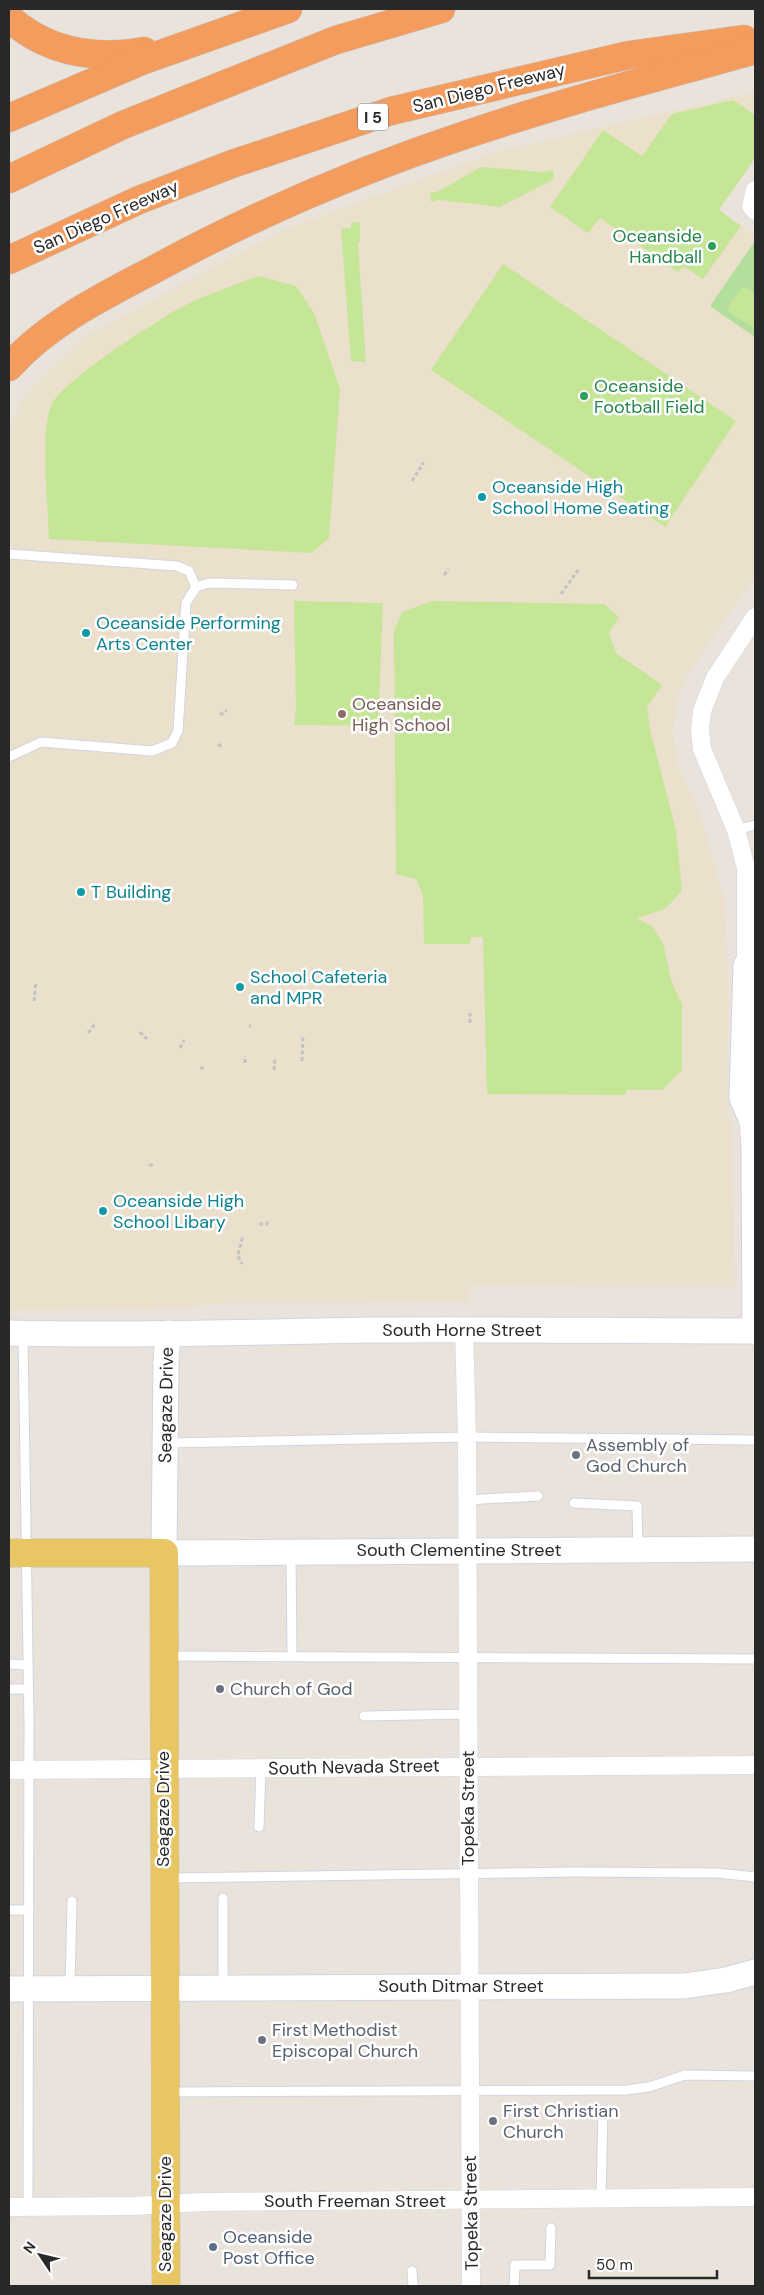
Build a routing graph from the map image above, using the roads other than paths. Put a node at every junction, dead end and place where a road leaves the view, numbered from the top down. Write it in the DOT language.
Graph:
graph roads {
  1 [pos="288,9"];
  2 [pos="441,9"];
  3 [pos="9,18"];
  4 [pos="240,26"];
  5 [pos="755,38"];
  6 [pos="755,50"];
  7 [pos="9,118"];
  8 [pos="9,179"];
  9 [pos="9,260"];
  10 [pos="9,367"];
  11 [pos="9,554"];
  12 [pos="293,585"];
  13 [pos="196,587"];
  14 [pos="755,618"];
  15 [pos="9,757"];
  16 [pos="9,761"];
  17 [pos="755,825"];
  18 [pos="736,830"];
  19 [pos="751,964"];
  20 [pos="753,1121"];
  21 [pos="464,1330"];
  22 [pos="755,1331"];
  23 [pos="168,1333"];
  24 [pos="16,1334"];
  25 [pos="467,1437"];
  26 [pos="755,1440"];
  27 [pos="165,1443"];
  28 [pos="538,1496"];
  29 [pos="466,1500"];
  30 [pos="574,1503"];
  31 [pos="755,1549"];
  32 [pos="466,1550"];
  33 [pos="638,1550"];
  34 [pos="290,1551"];
  35 [pos="152,1552"];
  36 [pos="17,1553"];
  37 [pos="163,1656"];
  38 [pos="292,1656"];
  39 [pos="466,1656"];
  40 [pos="755,1659"];
  41 [pos="9,1664"];
  42 [pos="28,1665"];
  43 [pos="9,1689"];
  44 [pos="27,1689"];
  45 [pos="468,1714"];
  46 [pos="364,1716"];
  47 [pos="755,1765"];
  48 [pos="468,1766"];
  49 [pos="261,1768"];
  50 [pos="9,1770"];
  51 [pos="28,1770"];
  52 [pos="163,1770"];
  53 [pos="259,1827"];
  54 [pos="469,1875"];
  55 [pos="755,1877"];
  56 [pos="164,1878"];
  57 [pos="223,1898"];
  58 [pos="72,1901"];
  59 [pos="9,1910"];
  60 [pos="29,1910"];
  61 [pos="755,1972"];
  62 [pos="469,1985"];
  63 [pos="164,1987"];
  64 [pos="223,1987"];
  65 [pos="70,1988"];
  66 [pos="19,1989"];
  67 [pos="755,2076"];
  68 [pos="470,2091"];
  69 [pos="165,2092"];
  70 [pos="602,2110"];
  71 [pos="755,2197"];
  72 [pos="601,2199"];
  73 [pos="470,2201"];
  74 [pos="165,2204"];
  75 [pos="9,2206"];
  76 [pos="28,2206"];
  77 [pos="551,2228"];
  78 [pos="412,2271"];
  79 [pos="166,2286"];
  80 [pos="413,2286"];
  81 [pos="471,2286"];
  82 [pos="514,2286"];
  1 -- 4 [label="highway"];
  2 -- 8 [label="highway"];
  3 -- 4 [label="highway"];
  4 -- 7 [label="highway"];
  5 -- 9 [label="highway, San Diego Freeway / I 5"];
  6 -- 10 [label="highway"];
  11 -- 13 [label="lane"];
  12 -- 13 [label="lane"];
  13 -- 15 [label="lane"];
  14 -- 18 [label="street"];
  15 -- 16 [label="lane"];
  17 -- 18 [label="lane"];
  18 -- 19 [label="street"];
  19 -- 20 [label="street"];
  20 -- 22 [label="street"];
  21 -- 22 [label="street, South Horne Street"];
  21 -- 23 [label="street, South Horne Street"];
  21 -- 25 [label="street, Topeka Street"];
  23 -- 24 [label="street, South Horne Street"];
  23 -- 27 [label="street, Seagaze Drive"];
  24 -- 36 [label="lane"];
  25 -- 26 [label="lane"];
  25 -- 27 [label="lane"];
  25 -- 29 [label="street, Topeka Street"];
  27 -- 35 [label="street, Seagaze Drive"];
  28 -- 29 [label="lane"];
  29 -- 32 [label="street, Topeka Street"];
  30 -- 33 [label="lane"];
  31 -- 33 [label="street, South Clementine Street"];
  32 -- 33 [label="street, South Clementine Street"];
  32 -- 34 [label="street, South Clementine Street"];
  32 -- 39 [label="street, Topeka Street"];
  34 -- 35 [label="street, South Clementine Street"];
  34 -- 38 [label="lane"];
  35 -- 36 [label="main road"];
  35 -- 37 [label="main road, Seagaze Drive"];
  36 -- 42 [label="lane"];
  37 -- 38 [label="lane"];
  37 -- 52 [label="main road, Seagaze Drive"];
  38 -- 39 [label="lane"];
  39 -- 40 [label="lane"];
  39 -- 45 [label="street, Topeka Street"];
  41 -- 42 [label="lane"];
  42 -- 44 [label="lane"];
  43 -- 44 [label="lane"];
  44 -- 51 [label="lane"];
  45 -- 46 [label="lane"];
  45 -- 48 [label="street, Topeka Street"];
  47 -- 48 [label="street, South Nevada Street"];
  48 -- 49 [label="street, South Nevada Street"];
  48 -- 54 [label="street, Topeka Street"];
  49 -- 52 [label="street, South Nevada Street"];
  49 -- 53 [label="lane"];
  50 -- 51 [label="street, South Nevada Street"];
  51 -- 52 [label="street, South Nevada Street"];
  51 -- 60 [label="lane"];
  52 -- 56 [label="main road, Seagaze Drive"];
  54 -- 55 [label="lane"];
  54 -- 56 [label="lane"];
  54 -- 62 [label="street, Topeka Street"];
  56 -- 63 [label="main road, Seagaze Drive"];
  57 -- 64 [label="lane"];
  58 -- 65 [label="lane"];
  59 -- 60 [label="lane"];
  60 -- 66 [label="lane"];
  61 -- 62 [label="street, South Ditmar Street"];
  62 -- 64 [label="street, South Ditmar Street"];
  62 -- 68 [label="street, Topeka Street"];
  63 -- 64 [label="street, South Ditmar Street"];
  63 -- 65 [label="street, South Ditmar Street"];
  63 -- 69 [label="main road, Seagaze Drive"];
  65 -- 66 [label="street, South Ditmar Street"];
  66 -- 76 [label="lane"];
  67 -- 68 [label="lane"];
  68 -- 69 [label="lane"];
  68 -- 73 [label="street, Topeka Street"];
  69 -- 74 [label="main road, Seagaze Drive"];
  70 -- 72 [label="lane"];
  71 -- 72 [label="street, South Freeman Street"];
  72 -- 73 [label="street, South Freeman Street"];
  73 -- 74 [label="street, South Freeman Street"];
  73 -- 81 [label="street, Topeka Street"];
  74 -- 76 [label="street, South Freeman Street"];
  74 -- 79 [label="main road, Seagaze Drive"];
  75 -- 76 [label="street, South Freeman Street"];
  77 -- 82 [label="lane"];
  78 -- 80 [label="lane"];
}
